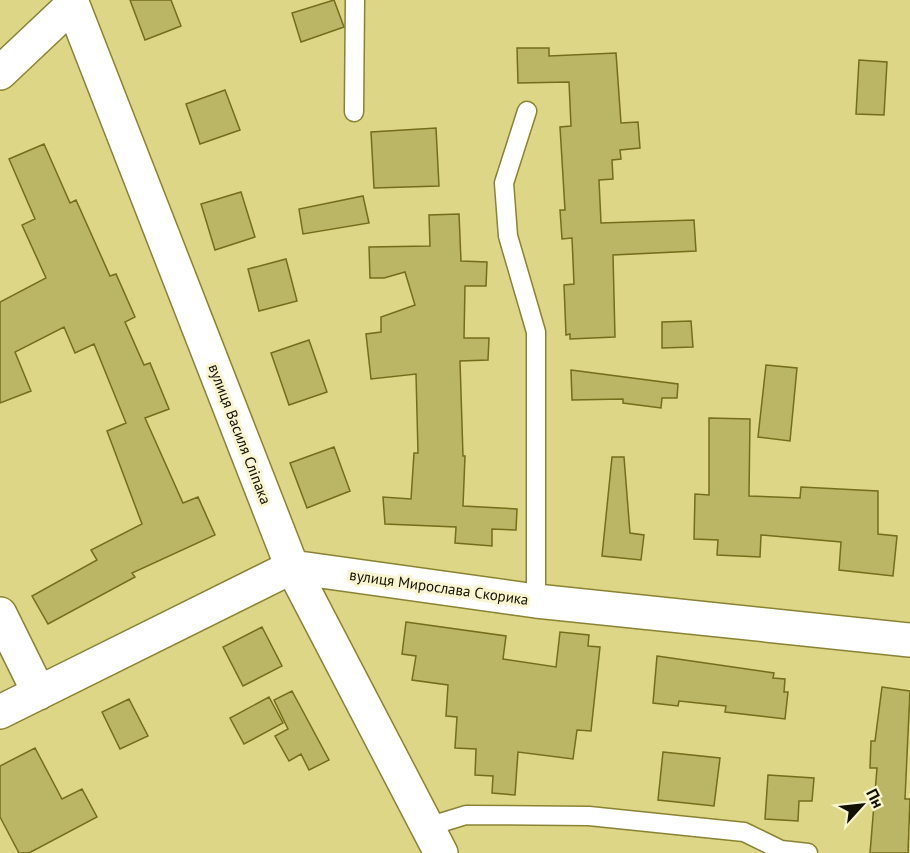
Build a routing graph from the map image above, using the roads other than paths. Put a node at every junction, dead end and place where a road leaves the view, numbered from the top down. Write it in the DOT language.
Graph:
graph roads {
  1 [pos="355,0"];
  2 [pos="72,2"];
  3 [pos="0,73"];
  4 [pos="527,111"];
  5 [pos="354,112"];
  6 [pos="292,567"];
  7 [pos="536,600"];
  8 [pos="0,614"];
  9 [pos="910,640"];
  10 [pos="39,693"];
  11 [pos="0,712"];
  12 [pos="434,840"];
  13 [pos="808,853"];
  1 -- 5 [label="lane"];
  2 -- 3 [label="street"];
  2 -- 6 [label="street, вулиця Василя Сліпака"];
  4 -- 7 [label="lane"];
  6 -- 7 [label="street, вулиця Мирослава Скорика"];
  6 -- 10 [label="street"];
  6 -- 12 [label="street, вулиця Василя Сліпака"];
  7 -- 9 [label="street, вулиця Мирослава Скорика"];
  8 -- 10 [label="street"];
  10 -- 11 [label="street"];
  12 -- 13 [label="lane"];
}
